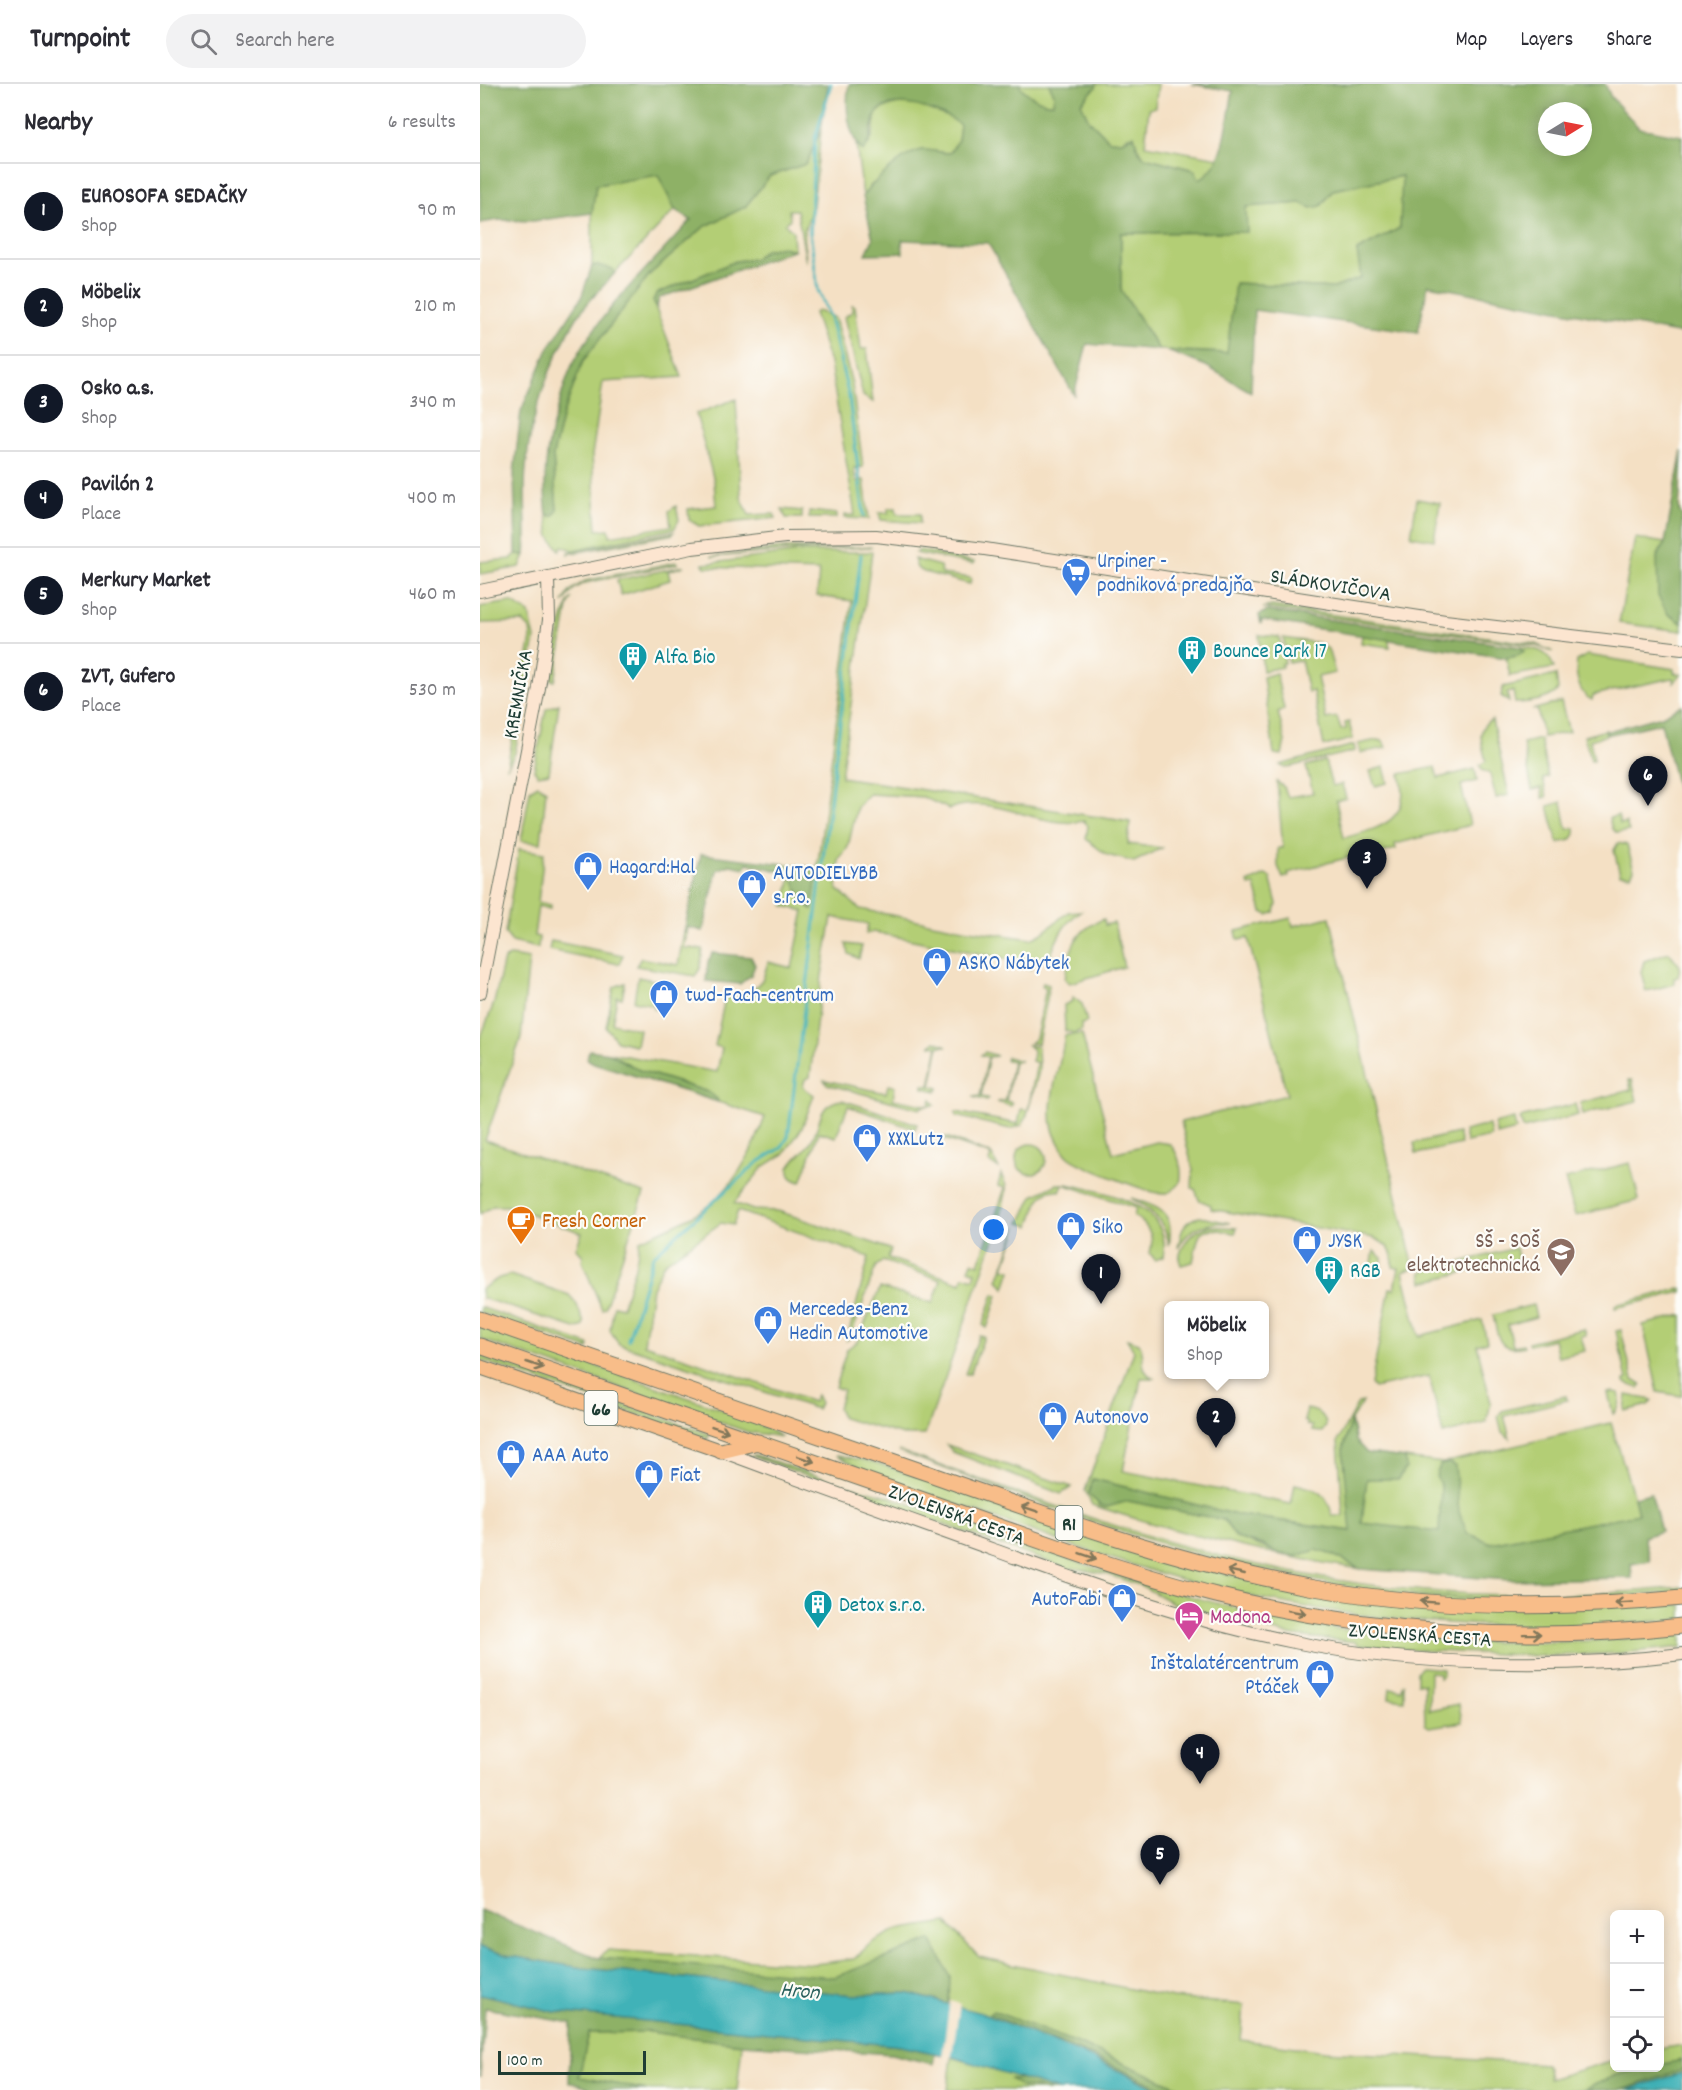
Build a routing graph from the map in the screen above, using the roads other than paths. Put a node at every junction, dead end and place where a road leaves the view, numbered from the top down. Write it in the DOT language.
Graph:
graph roads {
  1 [pos="548,578"];
  2 [pos="480,591"];
  3 [pos="1682,649"];
  4 [pos="480,993"];
  5 [pos="480,1319"];
  6 [pos="480,1346"];
  7 [pos="480,1367"];
  8 [pos="758,1442"];
  9 [pos="721,1451"];
  10 [pos="1682,1598"];
  11 [pos="1682,1626"];
  12 [pos="1682,1654"];
  1 -- 2 [label="main road"];
  1 -- 3 [label="main road, SLÁDKOVIČOVA"];
  1 -- 4 [label="main road, KREMNIČKA"];
  10 -- 5 [label="highway, R1, one-way"];
  6 -- 8 [label="highway, R1, one-way"];
  7 -- 9 [label="main road, ZVOLENSKÁ CESTA / 66"];
  8 -- 9 [label="highway"];
  8 -- 11 [label="highway, R1, one-way"];
  9 -- 12 [label="main road, ZVOLENSKÁ CESTA"];
}
